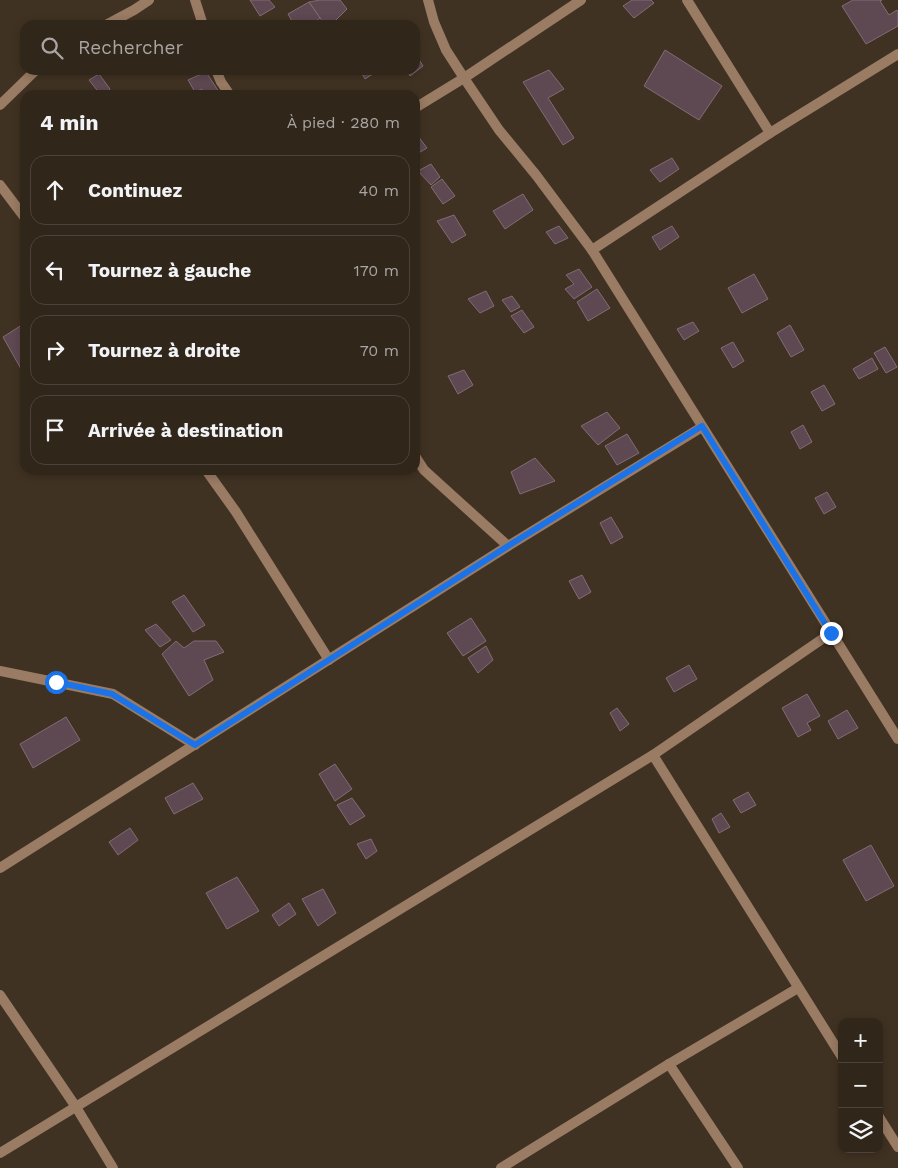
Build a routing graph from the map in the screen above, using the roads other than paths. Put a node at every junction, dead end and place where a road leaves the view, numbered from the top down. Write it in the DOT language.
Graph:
graph roads {
  1 [pos="149,0"];
  2 [pos="194,0"];
  3 [pos="428,0"];
  4 [pos="581,0"];
  5 [pos="686,0"];
  6 [pos="115,20"];
  7 [pos="201,20"];
  8 [pos="898,54"];
  9 [pos="31,75"];
  10 [pos="218,75"];
  11 [pos="464,78"];
  12 [pos="227,90"];
  13 [pos="0,105"];
  14 [pos="420,105"];
  15 [pos="770,133"];
  16 [pos="0,185"];
  17 [pos="20,211"];
  18 [pos="592,250"];
  19 [pos="702,426"];
  20 [pos="420,464"];
  21 [pos="210,475"];
  22 [pos="508,546"];
  23 [pos="831,633"];
  24 [pos="329,660"];
  25 [pos="0,671"];
  26 [pos="898,739"];
  27 [pos="195,745"];
  28 [pos="653,755"];
  29 [pos="0,868"];
  30 [pos="798,988"];
  31 [pos="0,995"];
  32 [pos="838,1051"];
  33 [pos="669,1064"];
  34 [pos="76,1107"];
  35 [pos="883,1123"];
  36 [pos="898,1147"];
  37 [pos="0,1153"];
  38 [pos="113,1168"];
  39 [pos="501,1168"];
  40 [pos="738,1168"];
  1 -- 6 [label="street"];
  2 -- 7 [label="street"];
  3 -- 11 [label="street"];
  4 -- 11 [label="street"];
  5 -- 15 [label="street"];
  8 -- 15 [label="street"];
  9 -- 13 [label="street"];
  10 -- 12 [label="street"];
  11 -- 14 [label="street"];
  11 -- 18 [label="street"];
  15 -- 18 [label="street"];
  16 -- 17 [label="street"];
  18 -- 19 [label="street"];
  19 -- 22 [label="street"];
  19 -- 23 [label="street"];
  20 -- 22 [label="street"];
  21 -- 24 [label="street"];
  22 -- 24 [label="street"];
  23 -- 26 [label="street"];
  23 -- 28 [label="street"];
  24 -- 27 [label="street"];
  25 -- 27 [label="street"];
  27 -- 29 [label="street"];
  28 -- 30 [label="street"];
  28 -- 34 [label="street"];
  30 -- 32 [label="street"];
  30 -- 33 [label="street"];
  31 -- 34 [label="street"];
  33 -- 39 [label="street"];
  33 -- 40 [label="street"];
  34 -- 37 [label="street"];
  34 -- 38 [label="street"];
  35 -- 36 [label="street"];
}
